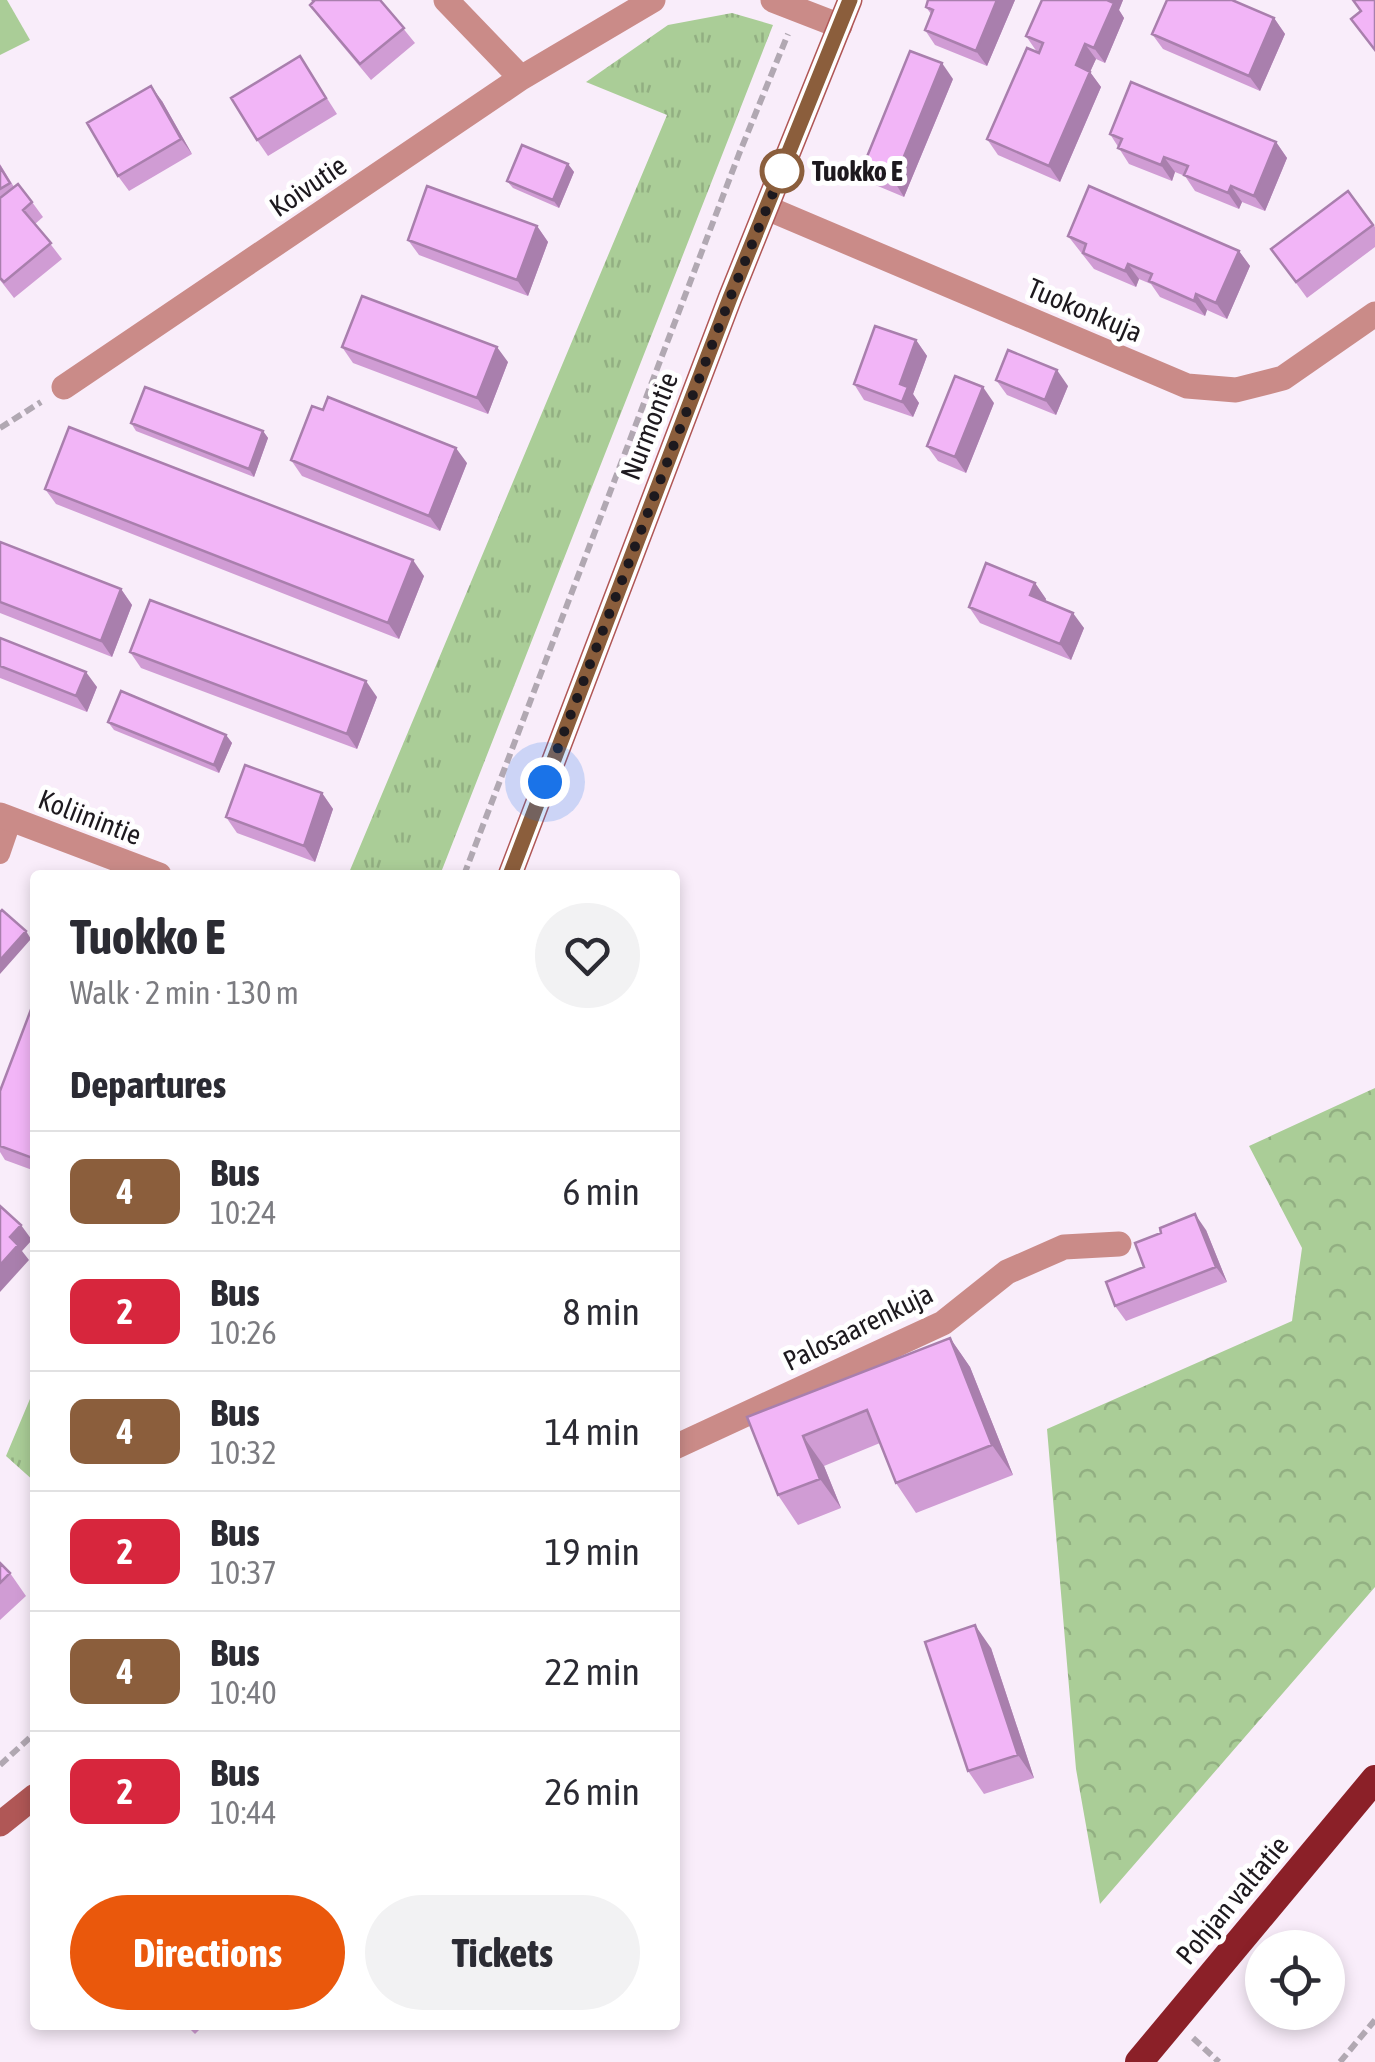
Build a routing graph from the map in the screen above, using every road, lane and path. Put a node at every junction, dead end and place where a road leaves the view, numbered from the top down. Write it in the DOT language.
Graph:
graph roads {
  1 [pos="446,0"];
  2 [pos="654,0"];
  3 [pos="772,0"];
  4 [pos="850,0"];
  5 [pos="798,9"];
  6 [pos="840,26"];
  7 [pos="521,78"];
  8 [pos="767,208"];
  9 [pos="1375,314"];
  10 [pos="64,387"];
  11 [pos="0,428"];
  12 [pos="6,817"];
  13 [pos="0,854"];
  14 [pos="146,870"];
  15 [pos="466,870"];
  16 [pos="512,870"];
  17 [pos="1118,1244"];
  18 [pos="680,1445"];
  19 [pos="30,1738"];
  20 [pos="0,1765"];
  21 [pos="1375,1779"];
  22 [pos="30,1800"];
  23 [pos="0,1824"];
  24 [pos="1375,2020"];
  25 [pos="1139,2062"];
  26 [pos="1340,2062"];
  1 -- 7 [label="street"];
  2 -- 7 [label="street, Koivutie"];
  3 -- 5 [label="street"];
  4 -- 6 [label="main road, Nurmontie"];
  5 -- 6 [label="street"];
  5 -- 15 [label="path"];
  6 -- 8 [label="main road, Nurmontie"];
  7 -- 10 [label="street, Koivutie"];
  8 -- 9 [label="street, Tuokonkuja"];
  8 -- 16 [label="main road, Nurmontie"];
  10 -- 11 [label="path"];
  12 -- 13 [label="lane"];
  12 -- 14 [label="street, Koliinintie"];
  17 -- 18 [label="street, Palosaarenkuja"];
  19 -- 20 [label="path"];
  21 -- 25 [label="highway, Pohjan valtatie"];
  22 -- 23 [label="main road"];
  24 -- 26 [label="path"];
}
